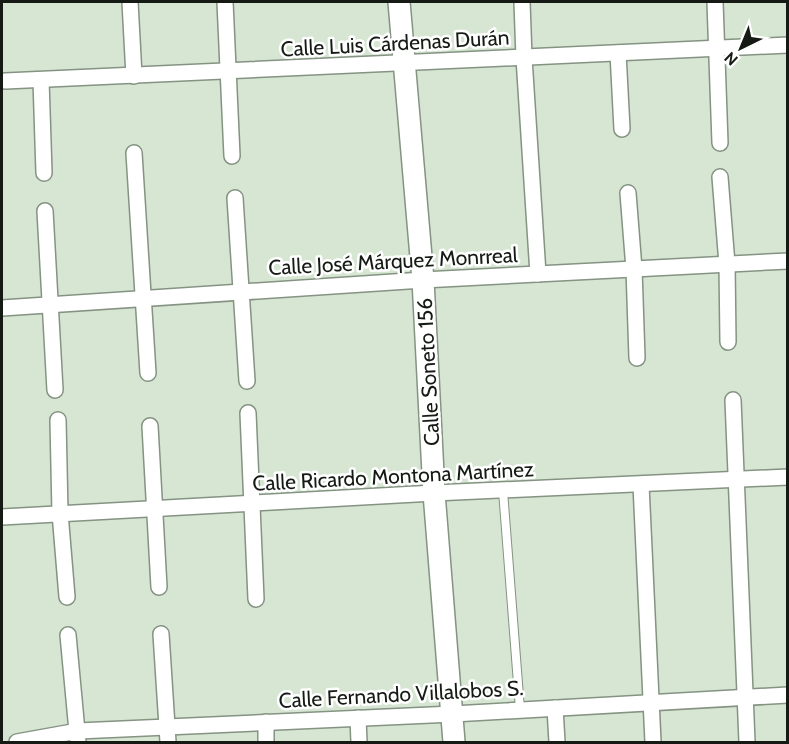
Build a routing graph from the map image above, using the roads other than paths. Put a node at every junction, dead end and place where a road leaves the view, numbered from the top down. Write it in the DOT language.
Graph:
graph roads {
  1 [pos="130,2"];
  2 [pos="225,2"];
  3 [pos="399,2"];
  4 [pos="522,2"];
  5 [pos="715,2"];
  6 [pos="788,45"];
  7 [pos="717,48"];
  8 [pos="618,53"];
  9 [pos="524,58"];
  10 [pos="405,63"];
  11 [pos="227,71"];
  12 [pos="134,76"];
  13 [pos="41,80"];
  14 [pos="5,81"];
  15 [pos="622,129"];
  16 [pos="720,143"];
  17 [pos="134,153"];
  18 [pos="232,156"];
  19 [pos="44,173"];
  20 [pos="720,177"];
  21 [pos="628,193"];
  22 [pos="235,198"];
  23 [pos="45,211"];
  24 [pos="788,261"];
  25 [pos="727,264"];
  26 [pos="634,269"];
  27 [pos="538,274"];
  28 [pos="423,280"];
  29 [pos="240,292"];
  30 [pos="142,298"];
  31 [pos="49,305"];
  32 [pos="2,308"];
  33 [pos="728,342"];
  34 [pos="637,358"];
  35 [pos="148,373"];
  36 [pos="247,381"];
  37 [pos="55,390"];
  38 [pos="732,400"];
  39 [pos="248,413"];
  40 [pos="58,420"];
  41 [pos="150,426"];
  42 [pos="788,477"];
  43 [pos="736,480"];
  44 [pos="641,485"];
  45 [pos="503,491"];
  46 [pos="434,493"];
  47 [pos="250,504"];
  48 [pos="155,508"];
  49 [pos="60,513"];
  50 [pos="2,517"];
  51 [pos="159,587"];
  52 [pos="67,597"];
  53 [pos="256,599"];
  54 [pos="161,634"];
  55 [pos="68,635"];
  56 [pos="788,695"];
  57 [pos="745,697"];
  58 [pos="651,703"];
  59 [pos="555,708"];
  60 [pos="520,709"];
  61 [pos="453,714"];
  62 [pos="358,718"];
  63 [pos="266,722"];
  64 [pos="168,735"];
  65 [pos="78,737"];
  66 [pos="17,742"];
  67 [pos="266,742"];
  68 [pos="359,742"];
  69 [pos="454,742"];
  70 [pos="557,742"];
  71 [pos="653,742"];
  72 [pos="747,742"];
  1 -- 12 [label="street"];
  2 -- 11 [label="street"];
  3 -- 10 [label="street, Calle Soneto 156"];
  4 -- 9 [label="street"];
  5 -- 7 [label="street"];
  6 -- 7 [label="street, Calle Luis Cárdenas Durán"];
  7 -- 8 [label="street, Calle Luis Cárdenas Durán"];
  7 -- 16 [label="street"];
  8 -- 9 [label="street, Calle Luis Cárdenas Durán"];
  8 -- 15 [label="street"];
  9 -- 10 [label="street, Calle Luis Cárdenas Durán"];
  9 -- 27 [label="street"];
  10 -- 11 [label="street, Calle Luis Cárdenas Durán"];
  10 -- 28 [label="street, Calle Soneto 156"];
  11 -- 12 [label="street, Calle Luis Cárdenas Durán"];
  11 -- 18 [label="street"];
  12 -- 13 [label="street, Calle Luis Cárdenas Durán"];
  13 -- 14 [label="street, Calle Luis Cárdenas Durán"];
  13 -- 19 [label="street"];
  17 -- 30 [label="street"];
  20 -- 25 [label="street"];
  21 -- 26 [label="street"];
  22 -- 29 [label="street"];
  23 -- 31 [label="street"];
  24 -- 25 [label="street, Calle José Márquez Monrreal"];
  25 -- 26 [label="street, Calle José Márquez Monrreal"];
  25 -- 33 [label="street"];
  26 -- 27 [label="street, Calle José Márquez Monrreal"];
  26 -- 34 [label="street"];
  27 -- 28 [label="street, Calle José Márquez Monrreal"];
  28 -- 29 [label="street, Calle José Márquez Monrreal"];
  28 -- 46 [label="street, Calle Soneto 156"];
  29 -- 30 [label="street, Calle José Márquez Monrreal"];
  29 -- 36 [label="street"];
  30 -- 31 [label="street, Calle José Márquez Monrreal"];
  30 -- 35 [label="street"];
  31 -- 32 [label="street, Calle José Márquez Monrreal"];
  31 -- 37 [label="street"];
  38 -- 43 [label="street"];
  39 -- 47 [label="street"];
  40 -- 49 [label="street"];
  41 -- 48 [label="street"];
  42 -- 43 [label="street, Calle Ricardo Montona Martínez"];
  43 -- 44 [label="street, Calle Ricardo Montona Martínez"];
  43 -- 57 [label="street"];
  44 -- 45 [label="street, Calle Ricardo Montona Martínez"];
  44 -- 58 [label="street"];
  45 -- 46 [label="street, Calle Ricardo Montona Martínez"];
  45 -- 60 [label="lane"];
  46 -- 47 [label="street, Calle Ricardo Montona Martínez"];
  46 -- 61 [label="street, Calle Soneto 156"];
  47 -- 48 [label="street, Calle Ricardo Montona Martínez"];
  47 -- 53 [label="street"];
  48 -- 49 [label="street, Calle Ricardo Montona Martínez"];
  48 -- 51 [label="street"];
  49 -- 50 [label="street, Calle Ricardo Montona Martínez"];
  49 -- 52 [label="street"];
  54 -- 64 [label="street"];
  55 -- 65 [label="street"];
  56 -- 57 [label="street, Calle Fernando Villalobos S."];
  57 -- 58 [label="street, Calle Fernando Villalobos S."];
  57 -- 72 [label="street"];
  58 -- 59 [label="street, Calle Fernando Villalobos S."];
  58 -- 71 [label="street"];
  59 -- 60 [label="street, Calle Fernando Villalobos S."];
  59 -- 70 [label="street"];
  60 -- 61 [label="street, Calle Fernando Villalobos S."];
  61 -- 62 [label="street, Calle Fernando Villalobos S."];
  61 -- 69 [label="street, Calle Soneto 156"];
  62 -- 63 [label="street, Calle Fernando Villalobos S."];
  62 -- 68 [label="street"];
  63 -- 64 [label="street, Calle Fernando Villalobos S."];
  63 -- 67 [label="street"];
  64 -- 65 [label="street, Calle Fernando Villalobos S."];
  65 -- 66 [label="street, Calle Fernando Villalobos S."];
}
